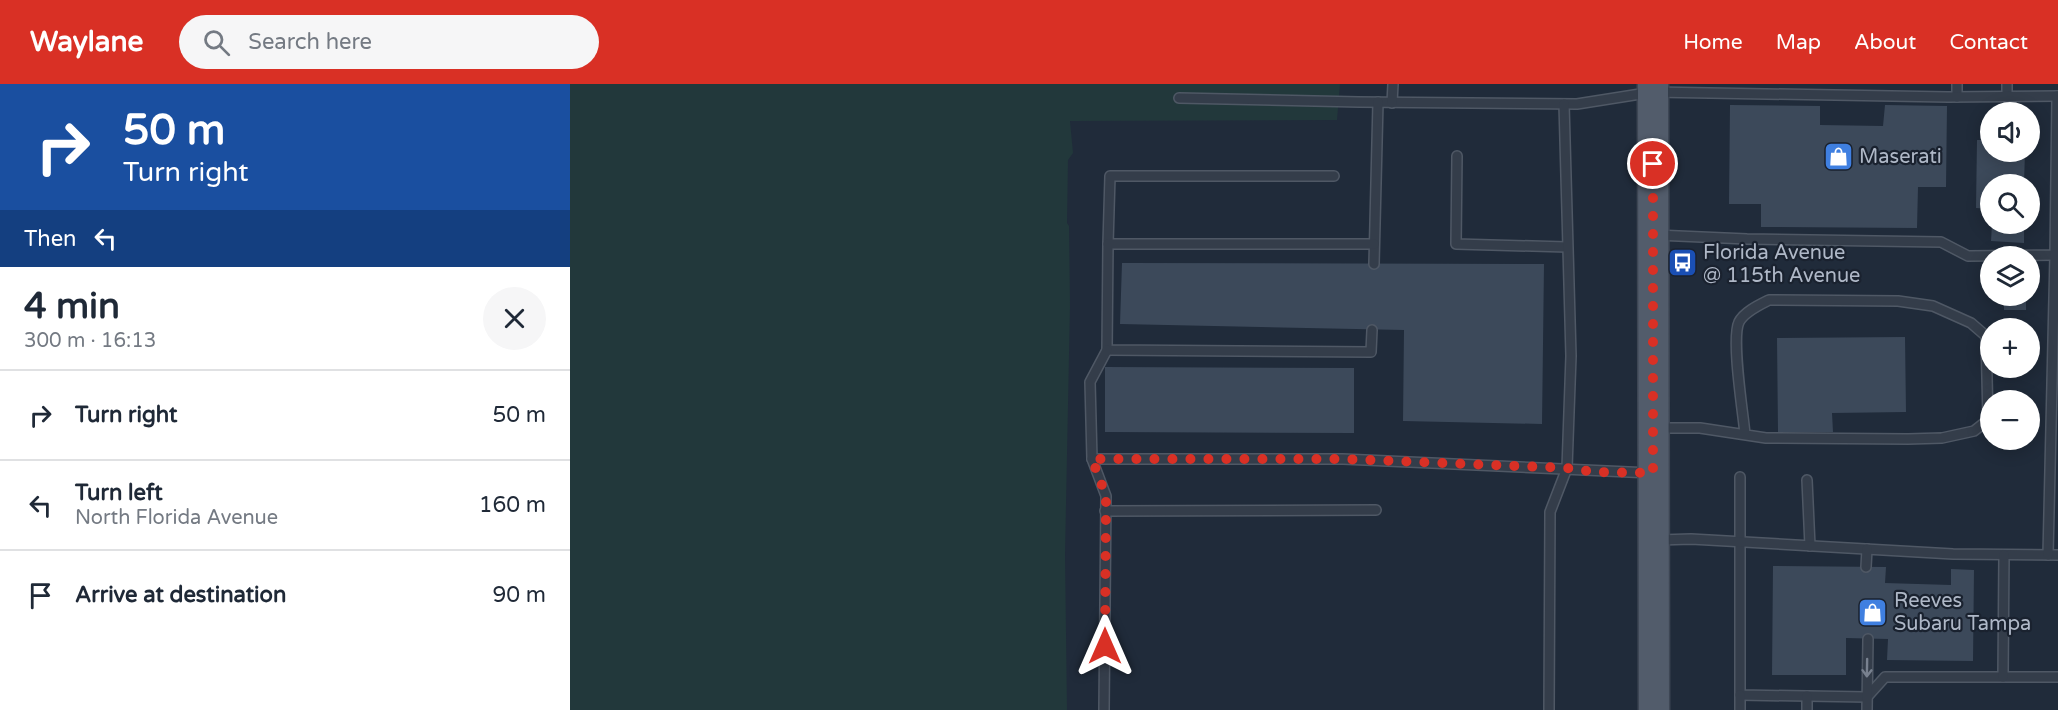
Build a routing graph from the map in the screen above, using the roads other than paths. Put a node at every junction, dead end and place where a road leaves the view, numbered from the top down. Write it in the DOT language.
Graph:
graph roads {
  1 [pos="1393,84"];
  2 [pos="1817,84"];
  3 [pos="1957,84"];
  4 [pos="2007,84"];
  5 [pos="1653,88"];
  6 [pos="1741,89"];
  7 [pos="1817,95"];
  8 [pos="2058,96"];
  9 [pos="1957,97"];
  10 [pos="2007,97"];
  11 [pos="1179,98"];
  12 [pos="1378,102"];
  13 [pos="1392,103"];
  14 [pos="1564,104"];
  15 [pos="1457,156"];
  16 [pos="1334,176"];
  17 [pos="1653,235"];
  18 [pos="1108,244"];
  19 [pos="1374,244"];
  20 [pos="1567,247"];
  21 [pos="2055,255"];
  22 [pos="1374,264"];
  23 [pos="2056,295"];
  24 [pos="1372,330"];
  25 [pos="1107,351"];
  26 [pos="2055,367"];
  27 [pos="1653,428"];
  28 [pos="1745,434"];
  29 [pos="1092,459"];
  30 [pos="1567,468"];
  31 [pos="1653,473"];
  32 [pos="1740,477"];
  33 [pos="1807,480"];
  34 [pos="1376,510"];
  35 [pos="1105,511"];
  36 [pos="1653,540"];
  37 [pos="1741,542"];
  38 [pos="1810,546"];
  39 [pos="1867,549"];
  40 [pos="2004,555"];
  41 [pos="2053,555"];
  42 [pos="1866,567"];
  43 [pos="1868,639"];
  44 [pos="2003,677"];
  45 [pos="2058,677"];
  46 [pos="1740,695"];
  47 [pos="1807,696"];
  48 [pos="1867,697"];
  49 [pos="1104,710"];
  50 [pos="1549,710"];
  51 [pos="1654,710"];
  52 [pos="1740,710"];
  53 [pos="1807,710"];
  54 [pos="1867,710"];
  1 -- 13 [label="lane"];
  2 -- 7 [label="lane"];
  3 -- 9 [label="lane"];
  4 -- 10 [label="lane"];
  5 -- 6 [label="lane"];
  5 -- 14 [label="lane"];
  5 -- 17 [label="main road"];
  6 -- 7 [label="lane"];
  7 -- 9 [label="lane"];
  8 -- 10 [label="lane"];
  8 -- 21 [label="lane"];
  9 -- 10 [label="lane"];
  11 -- 12 [label="lane"];
  12 -- 13 [label="lane"];
  12 -- 19 [label="lane"];
  13 -- 14 [label="lane"];
  14 -- 20 [label="lane"];
  15 -- 20 [label="lane"];
  16 -- 18 [label="lane"];
  17 -- 21 [label="lane"];
  17 -- 27 [label="main road"];
  18 -- 19 [label="lane"];
  18 -- 25 [label="lane"];
  19 -- 22 [label="lane"];
  20 -- 30 [label="lane"];
  21 -- 23 [label="lane"];
  23 -- 26 [label="lane"];
  24 -- 25 [label="lane"];
  25 -- 29 [label="lane"];
  26 -- 41 [label="lane"];
  27 -- 28 [label="lane"];
  27 -- 31 [label="main road"];
  28 -- 28 [label="lane"];
  29 -- 30 [label="lane"];
  29 -- 35 [label="lane"];
  30 -- 31 [label="lane"];
  30 -- 50 [label="lane"];
  31 -- 36 [label="main road"];
  32 -- 37 [label="lane"];
  33 -- 38 [label="lane"];
  34 -- 35 [label="lane"];
  35 -- 49 [label="lane"];
  36 -- 37 [label="lane"];
  36 -- 51 [label="main road"];
  37 -- 38 [label="lane"];
  37 -- 46 [label="lane"];
  38 -- 39 [label="lane"];
  39 -- 40 [label="lane"];
  39 -- 42 [label="lane"];
  40 -- 41 [label="lane"];
  40 -- 44 [label="lane"];
  43 -- 48 [label="lane, one-way"];
  44 -- 45 [label="lane"];
  44 -- 48 [label="lane"];
  46 -- 47 [label="lane"];
  46 -- 52 [label="lane"];
  47 -- 48 [label="lane"];
  47 -- 53 [label="lane"];
  48 -- 54 [label="lane"];
}
